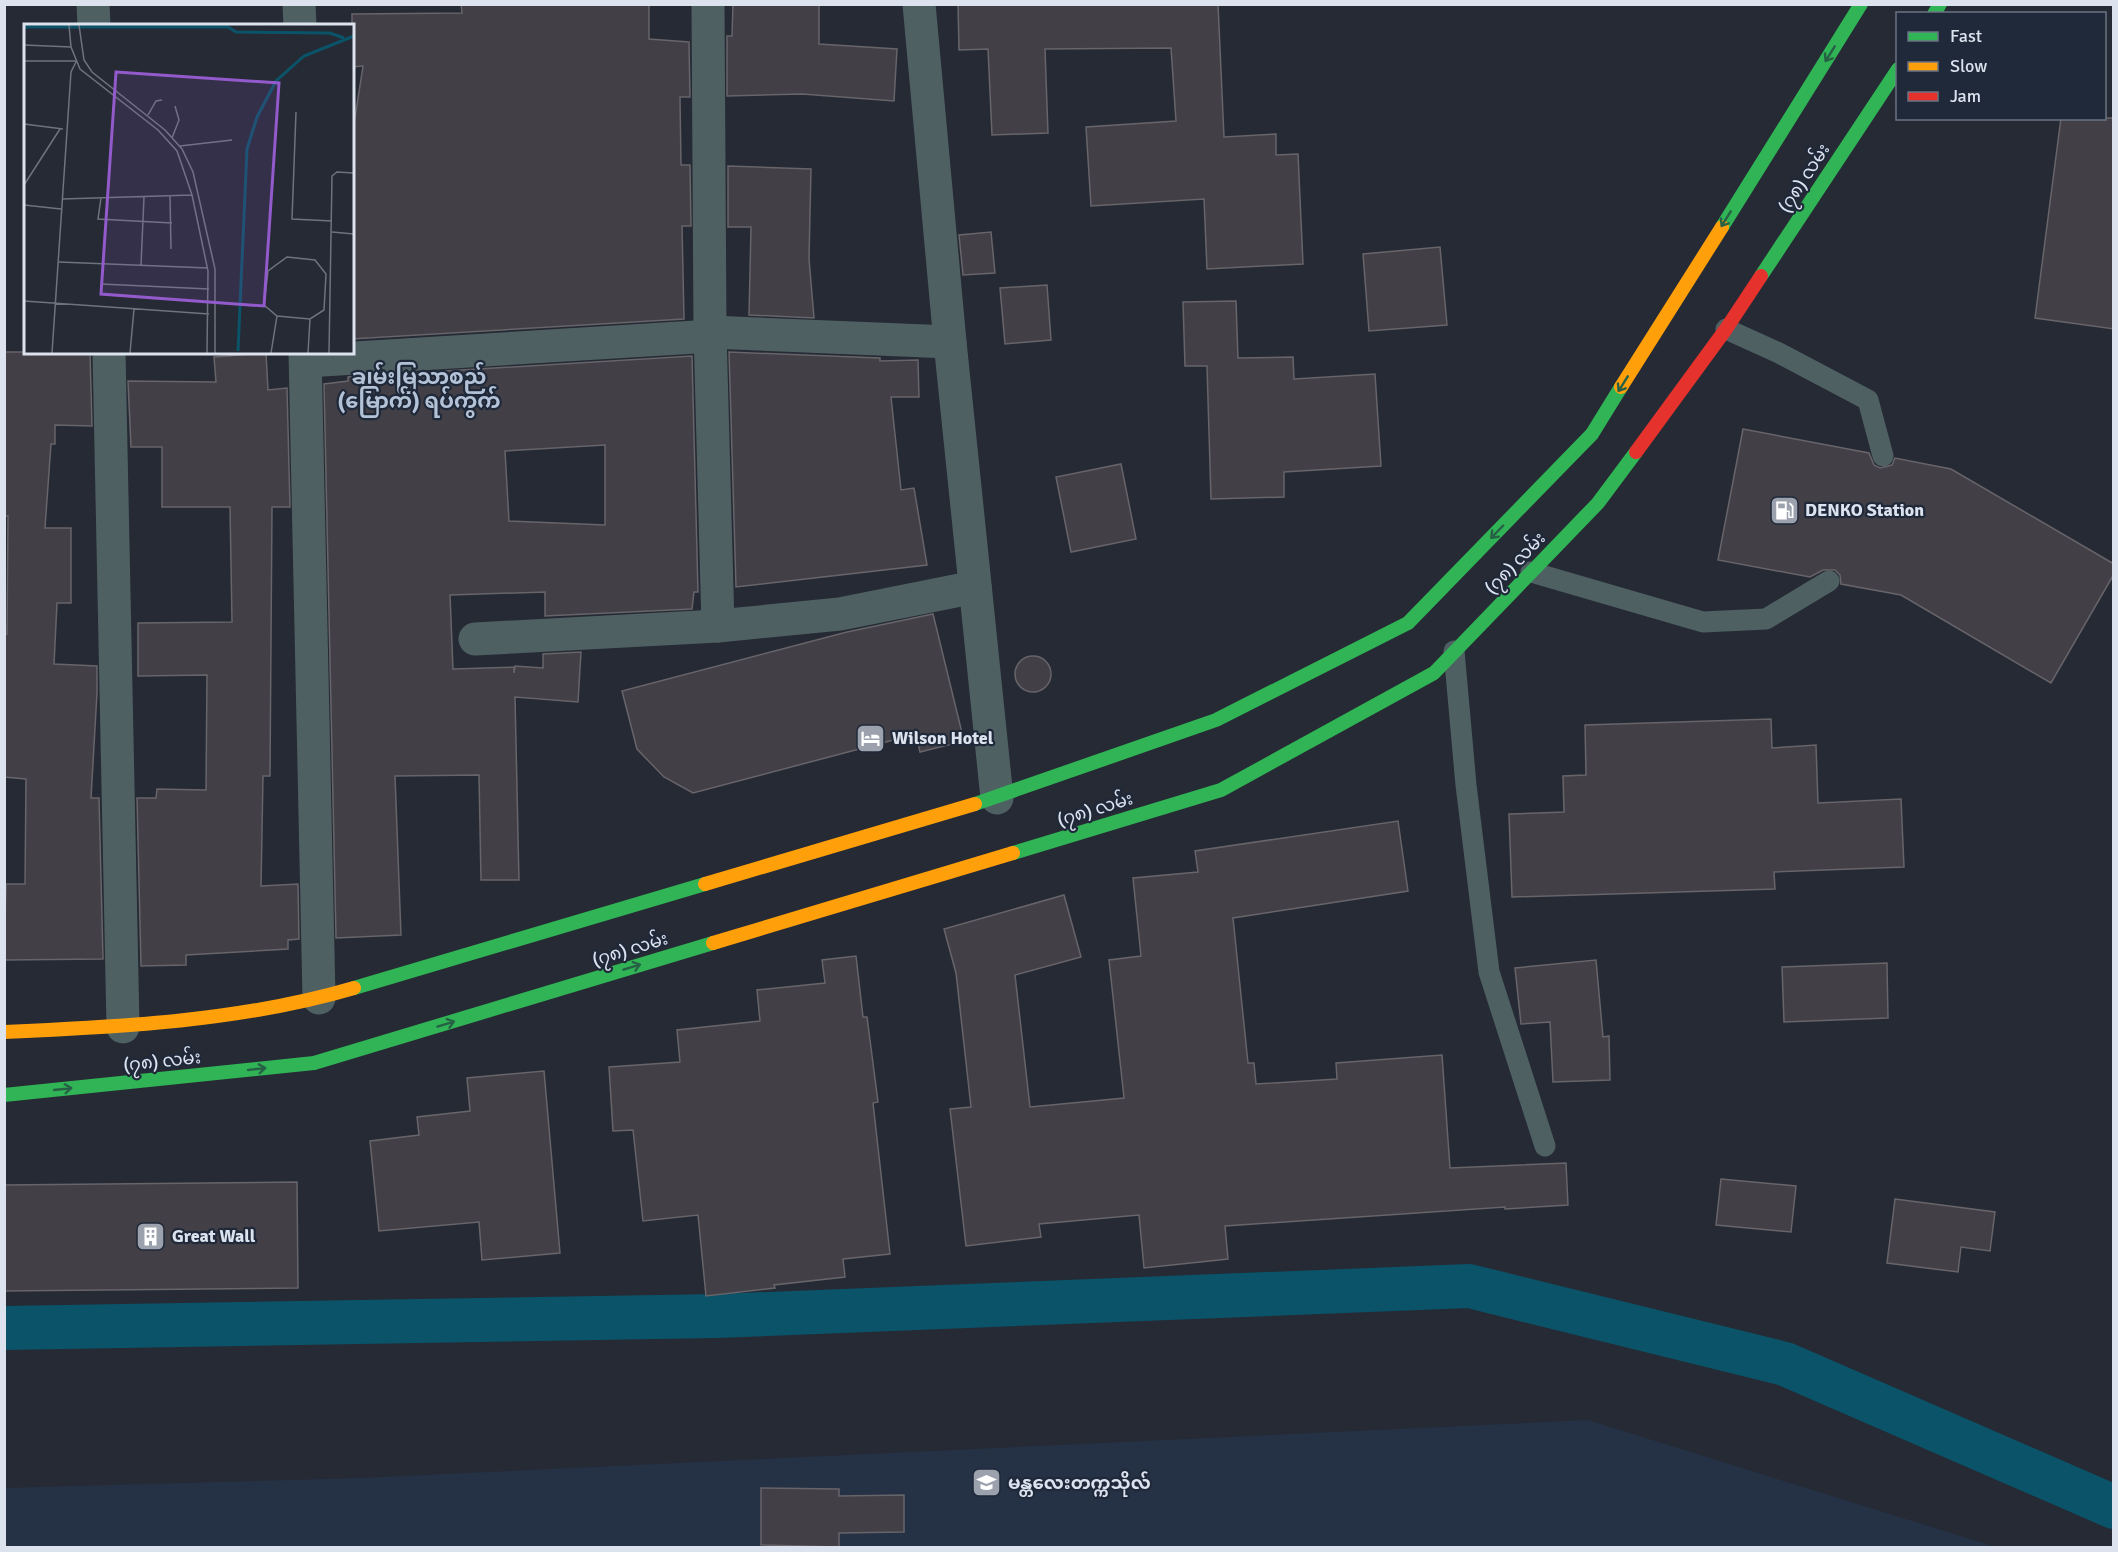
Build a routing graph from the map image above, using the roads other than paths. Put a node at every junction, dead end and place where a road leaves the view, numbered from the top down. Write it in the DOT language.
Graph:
graph roads {
  1 [pos="93,4"];
  2 [pos="299,4"];
  3 [pos="708,4"];
  4 [pos="919,4"];
  5 [pos="1861,4"];
  6 [pos="94,24"];
  7 [pos="300,24"];
  8 [pos="1896,72"];
  9 [pos="1726,329"];
  10 [pos="710,332"];
  11 [pos="950,342"];
  12 [pos="109,354"];
  13 [pos="305,357"];
  14 [pos="1883,456"];
  15 [pos="1531,572"];
  16 [pos="1829,581"];
  17 [pos="975,587"];
  18 [pos="718,626"];
  19 [pos="475,639"];
  20 [pos="1454,651"];
  21 [pos="997,798"];
  22 [pos="320,998"];
  23 [pos="123,1027"];
  24 [pos="4,1032"];
  25 [pos="4,1095"];
  26 [pos="1545,1146"];
  1 -- 6 [label="street"];
  2 -- 7 [label="street"];
  3 -- 10 [label="street"];
  4 -- 11 [label="street"];
  5 -- 21 [label="main road, (၇၈) လမ်း, one-way"];
  8 -- 9 [label="main road, (၇၈) လမ်း"];
  9 -- 14 [label="lane"];
  9 -- 15 [label="main road, (၇၈) လမ်း"];
  10 -- 11 [label="street"];
  10 -- 13 [label="street"];
  10 -- 18 [label="street"];
  11 -- 17 [label="street"];
  12 -- 23 [label="street"];
  13 -- 22 [label="street"];
  15 -- 16 [label="lane"];
  15 -- 20 [label="main road, (၇၈) လမ်း"];
  17 -- 18 [label="street"];
  17 -- 21 [label="street"];
  18 -- 19 [label="street"];
  25 -- 20 [label="main road, (၇၈) လမ်း, one-way"];
  20 -- 26 [label="lane"];
  21 -- 22 [label="main road, (၇၈) လမ်း"];
  22 -- 23 [label="main road, (၇၈) လမ်း"];
  23 -- 24 [label="main road, (၇၈) လမ်း"];
}
